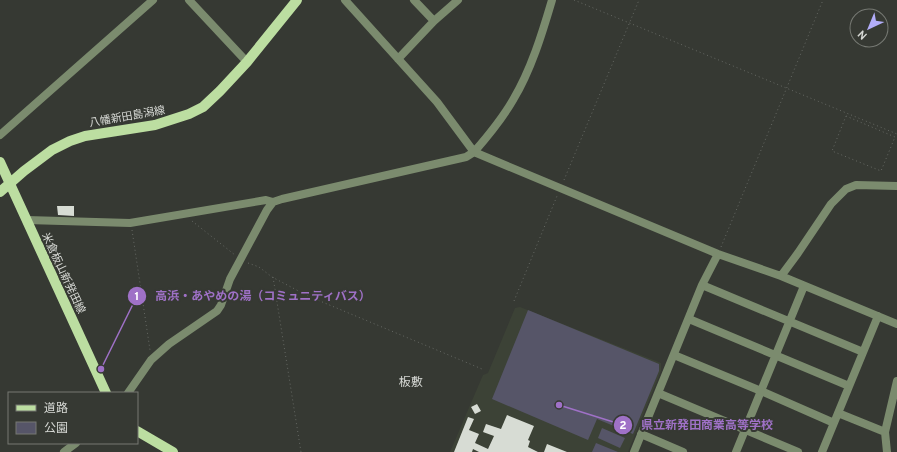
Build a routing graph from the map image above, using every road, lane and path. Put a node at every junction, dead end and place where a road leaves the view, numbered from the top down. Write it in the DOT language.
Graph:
graph roads {
  1 [pos="153,0"];
  2 [pos="189,0"];
  3 [pos="297,0"];
  4 [pos="345,0"];
  5 [pos="414,0"];
  6 [pos="458,0"];
  7 [pos="552,0"];
  8 [pos="574,0"];
  9 [pos="639,0"];
  10 [pos="823,0"];
  11 [pos="434,21"];
  12 [pos="629,23"];
  13 [pos="398,58"];
  14 [pos="247,62"];
  15 [pos="787,88"];
  16 [pos="897,134"];
  17 [pos="0,135"];
  18 [pos="895,137"];
  19 [pos="474,152"];
  20 [pos="0,162"];
  21 [pos="10,184"];
  22 [pos="897,186"];
  23 [pos="560,188"];
  24 [pos="0,192"];
  25 [pos="273,202"];
  26 [pos="184,214"];
  27 [pos="27,220"];
  28 [pos="130,223"];
  29 [pos="718,254"];
  30 [pos="240,260"];
  31 [pos="781,276"];
  32 [pos="272,277"];
  33 [pos="702,285"];
  34 [pos="804,286"];
  35 [pos="514,301"];
  36 [pos="878,316"];
  37 [pos="688,319"];
  38 [pos="790,321"];
  39 [pos="897,324"];
  40 [pos="863,352"];
  41 [pos="674,355"];
  42 [pos="776,355"];
  43 [pos="151,360"];
  44 [pos="482,369"];
  45 [pos="897,382"];
  46 [pos="849,386"];
  47 [pos="761,391"];
  48 [pos="106,392"];
  49 [pos="129,392"];
  50 [pos="658,393"];
  51 [pos="838,413"];
  52 [pos="834,423"];
  53 [pos="745,429"];
  54 [pos="138,432"];
  55 [pos="885,432"];
  56 [pos="641,434"];
  57 [pos="75,444"];
  58 [pos="64,452"];
  59 [pos="173,452"];
  60 [pos="301,452"];
  61 [pos="634,452"];
  62 [pos="681,452"];
  63 [pos="736,452"];
  64 [pos="798,452"];
  65 [pos="822,452"];
  66 [pos="887,452"];
  1 -- 17 [label="street"];
  2 -- 14 [label="street"];
  3 -- 14 [label="main road, 八幡新田島潟線"];
  4 -- 13 [label="street"];
  5 -- 11 [label="street"];
  6 -- 11 [label="street"];
  7 -- 19 [label="street"];
  8 -- 12 [label="path"];
  9 -- 12 [label="path"];
  10 -- 15 [label="path"];
  11 -- 13 [label="street"];
  12 -- 15 [label="path"];
  12 -- 23 [label="path"];
  13 -- 19 [label="street"];
  14 -- 21 [label="main road, 八幡新田島潟線"];
  15 -- 16 [label="path"];
  15 -- 29 [label="path"];
  18 -- 18 [label="path"];
  19 -- 23 [label="street"];
  19 -- 25 [label="street"];
  20 -- 21 [label="main road, 米倉板山新発田線"];
  21 -- 24 [label="main road, 八幡新田島潟線"];
  21 -- 27 [label="main road, 米倉板山新発田線"];
  22 -- 31 [label="street"];
  23 -- 29 [label="street"];
  23 -- 35 [label="path"];
  25 -- 26 [label="street"];
  25 -- 30 [label="street"];
  26 -- 28 [label="street"];
  26 -- 30 [label="path"];
  27 -- 28 [label="street"];
  27 -- 48 [label="main road, 米倉板山新発田線"];
  28 -- 43 [label="path"];
  29 -- 31 [label="street"];
  29 -- 33 [label="street"];
  30 -- 32 [label="path"];
  30 -- 43 [label="street"];
  31 -- 34 [label="street"];
  32 -- 44 [label="path"];
  32 -- 60 [label="path"];
  33 -- 37 [label="street"];
  33 -- 38 [label="street"];
  34 -- 36 [label="street"];
  34 -- 38 [label="street"];
  36 -- 39 [label="street"];
  36 -- 40 [label="street"];
  37 -- 41 [label="street"];
  37 -- 42 [label="street"];
  38 -- 40 [label="street"];
  38 -- 42 [label="street"];
  40 -- 46 [label="street"];
  41 -- 47 [label="street"];
  41 -- 50 [label="street"];
  42 -- 46 [label="street"];
  42 -- 47 [label="street"];
  43 -- 49 [label="street"];
  45 -- 55 [label="street"];
  46 -- 51 [label="street"];
  47 -- 52 [label="street"];
  47 -- 53 [label="street"];
  50 -- 53 [label="street"];
  50 -- 56 [label="street"];
  51 -- 52 [label="street"];
  51 -- 55 [label="street"];
  52 -- 65 [label="street"];
  53 -- 63 [label="street"];
  53 -- 64 [label="street"];
  54 -- 59 [label="main road"];
  55 -- 66 [label="street"];
  56 -- 61 [label="street"];
  56 -- 62 [label="street"];
  57 -- 58 [label="street"];
}
